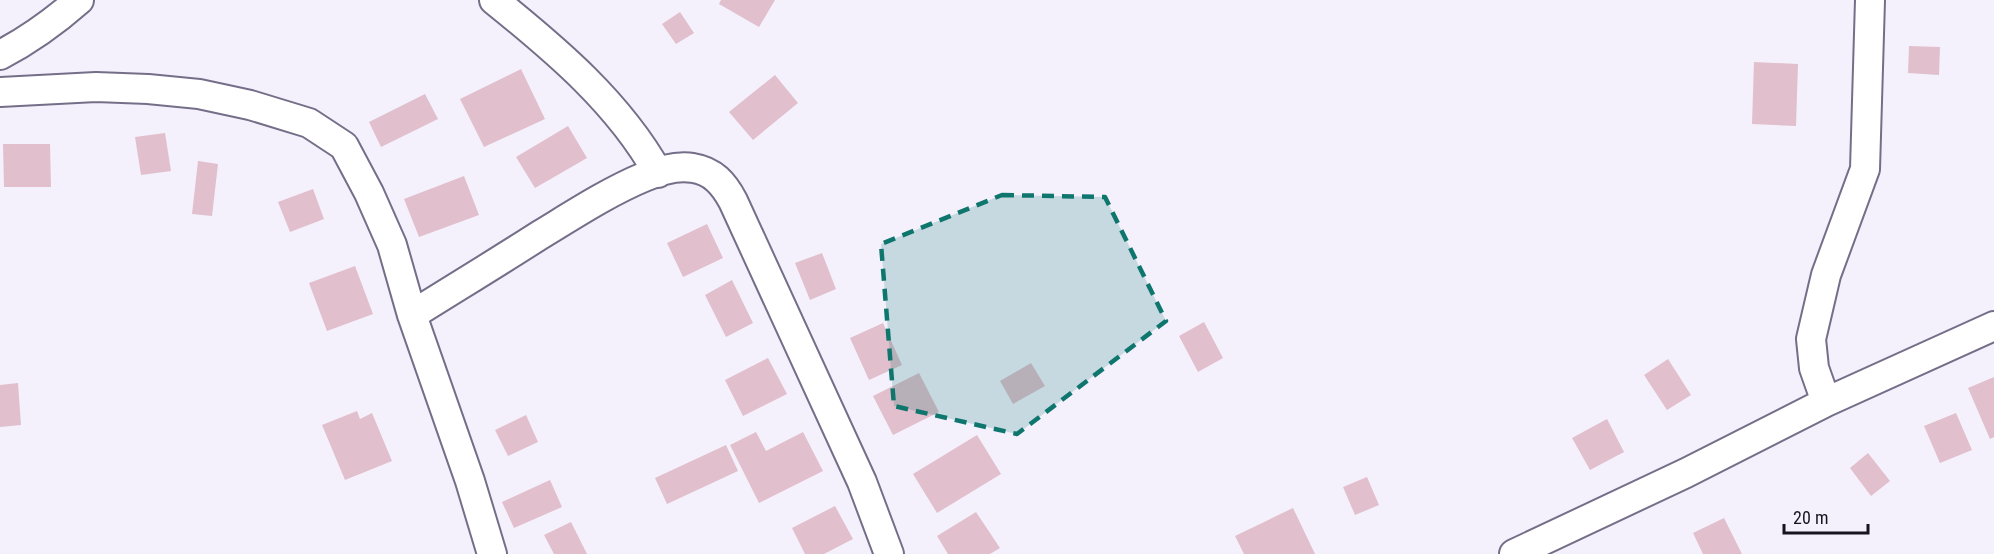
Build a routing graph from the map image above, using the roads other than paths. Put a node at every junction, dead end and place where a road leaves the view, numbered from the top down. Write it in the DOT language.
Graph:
graph roads {
  1 [pos="79,0"];
  2 [pos="494,0"];
  3 [pos="1870,0"];
  4 [pos="0,56"];
  5 [pos="0,92"];
  6 [pos="658,173"];
  7 [pos="412,315"];
  8 [pos="1994,326"];
  9 [pos="1826,402"];
  10 [pos="492,554"];
  11 [pos="889,554"];
  12 [pos="1515,554"];
  1 -- 4 [label="street"];
  2 -- 6 [label="street"];
  3 -- 9 [label="street"];
  5 -- 7 [label="street"];
  6 -- 7 [label="street"];
  6 -- 11 [label="street"];
  7 -- 10 [label="street"];
  8 -- 9 [label="street"];
  9 -- 12 [label="street"];
}
